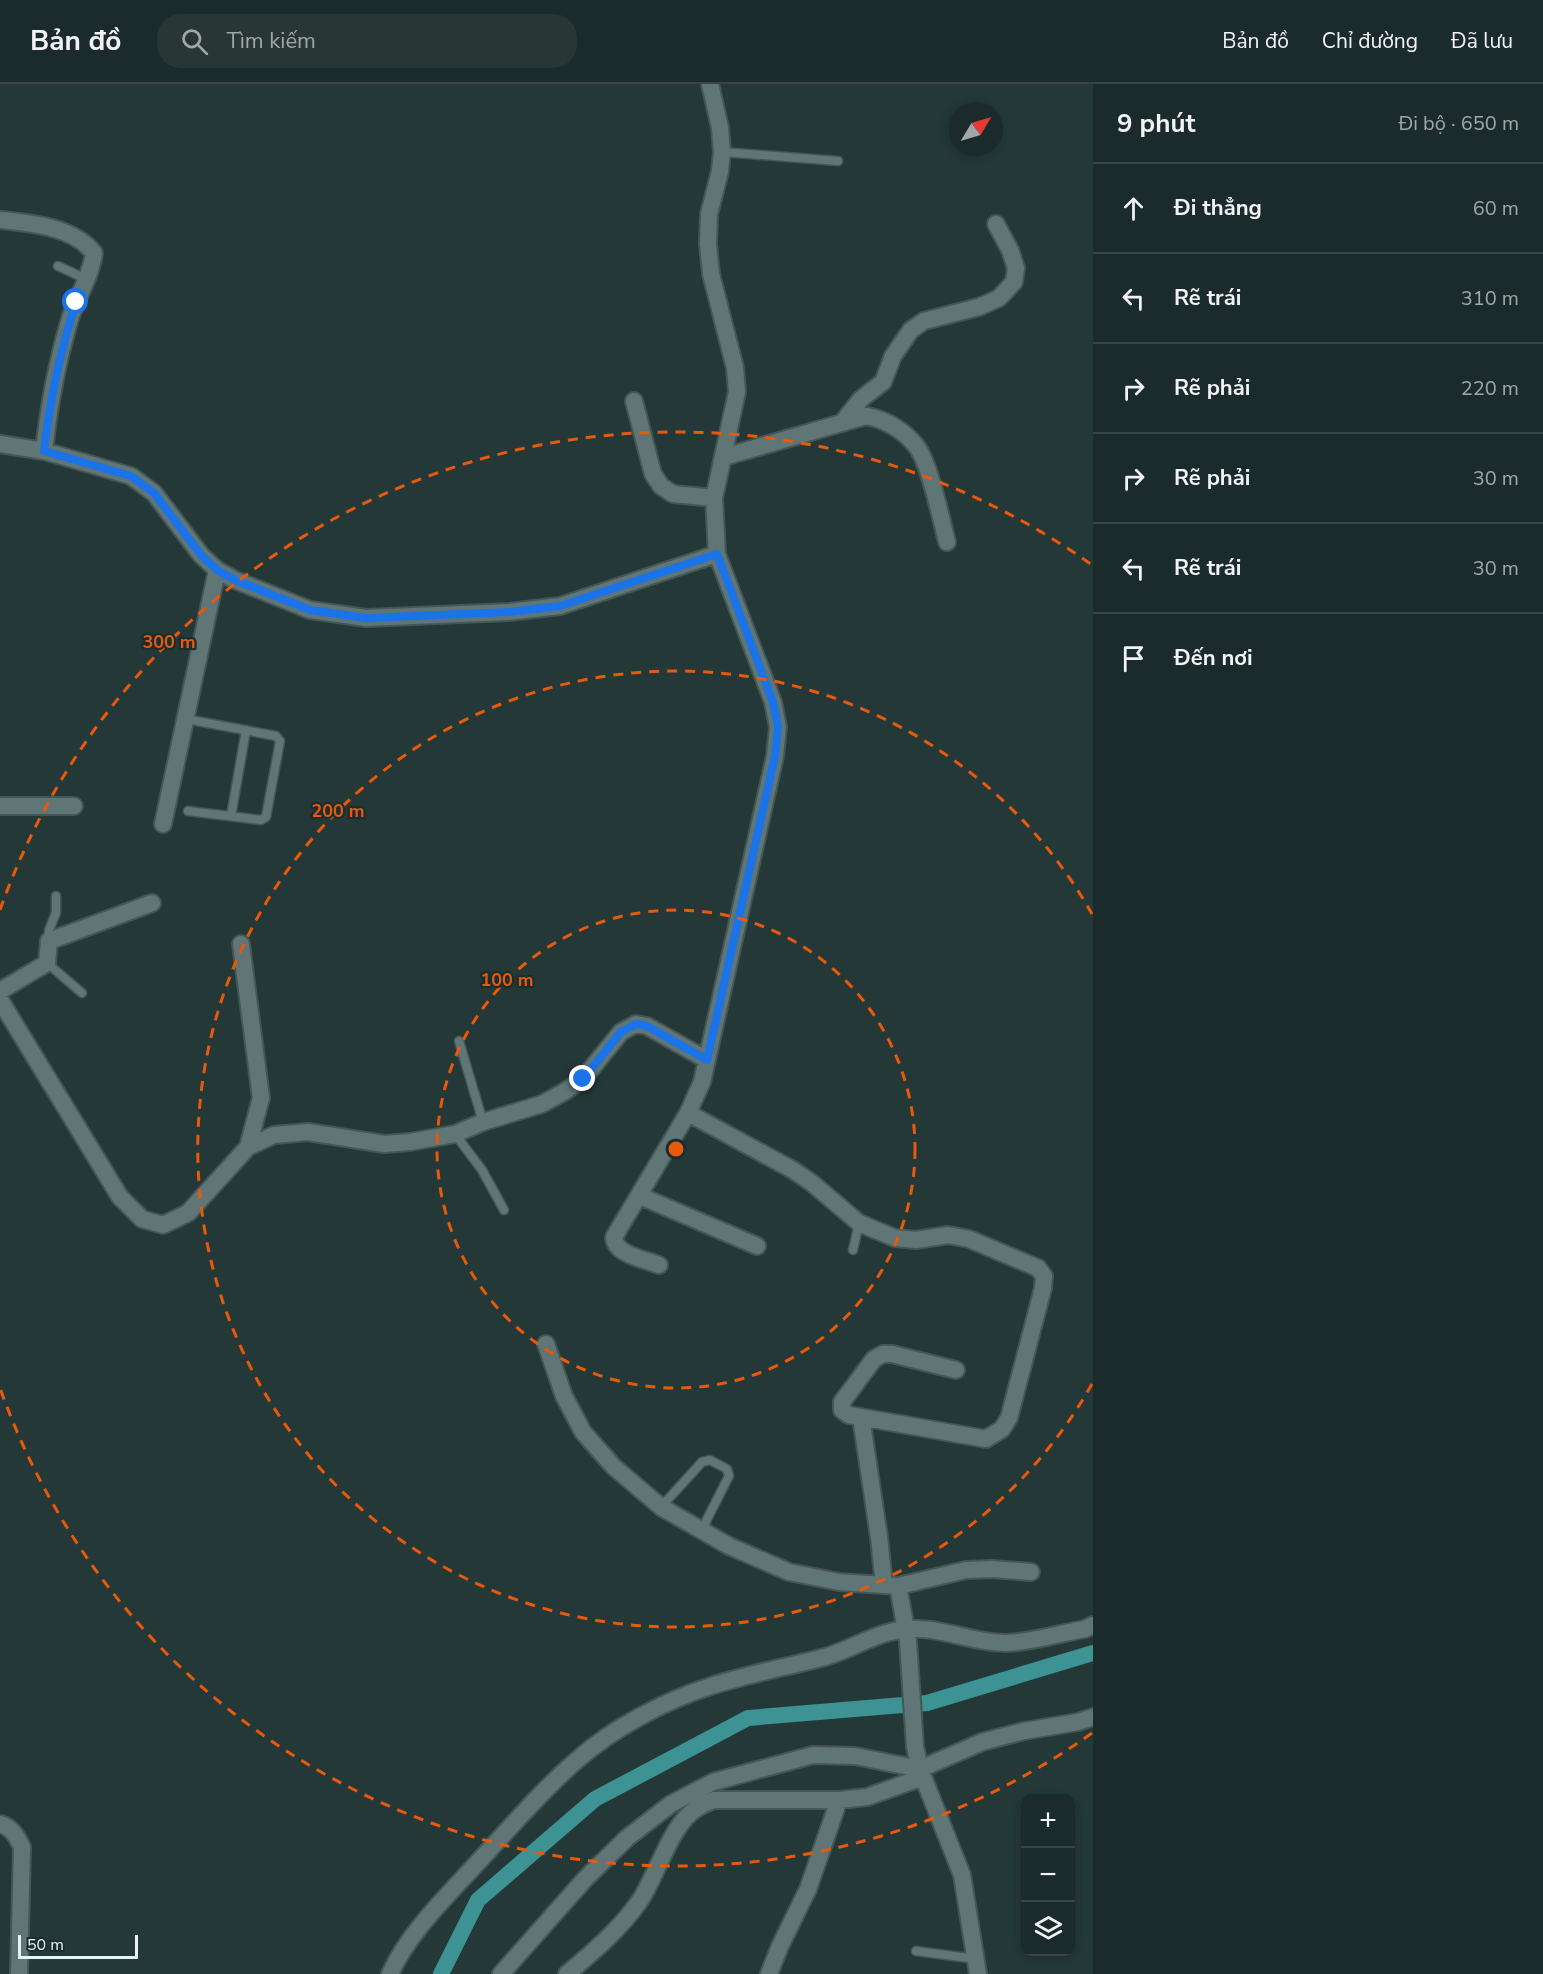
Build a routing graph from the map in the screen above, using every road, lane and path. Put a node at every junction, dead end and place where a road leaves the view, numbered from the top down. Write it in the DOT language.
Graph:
graph roads {
  1 [pos="710,84"];
  2 [pos="722,152"];
  3 [pos="838,161"];
  4 [pos="0,220"];
  5 [pos="996,224"];
  6 [pos="58,266"];
  7 [pos="86,279"];
  8 [pos="634,401"];
  9 [pos="842,423"];
  10 [pos="0,444"];
  11 [pos="44,451"];
  12 [pos="724,457"];
  13 [pos="714,498"];
  14 [pos="947,542"];
  15 [pos="717,554"];
  16 [pos="217,570"];
  17 [pos="186,719"];
  18 [pos="246,730"];
  19 [pos="0,806"];
  20 [pos="74,806"];
  21 [pos="188,811"];
  22 [pos="231,816"];
  23 [pos="163,824"];
  24 [pos="56,896"];
  25 [pos="152,903"];
  26 [pos="49,941"];
  27 [pos="241,944"];
  28 [pos="47,963"];
  29 [pos="0,991"];
  30 [pos="82,993"];
  31 [pos="0,1000"];
  32 [pos="459,1041"];
  33 [pos="707,1060"];
  34 [pos="688,1113"];
  35 [pos="483,1122"];
  36 [pos="455,1134"];
  37 [pos="248,1147"];
  38 [pos="640,1196"];
  39 [pos="504,1210"];
  40 [pos="859,1223"];
  41 [pos="757,1246"];
  42 [pos="853,1250"];
  43 [pos="659,1265"];
  44 [pos="546,1344"];
  45 [pos="956,1370"];
  46 [pos="861,1418"];
  47 [pos="661,1507"];
  48 [pos="701,1531"];
  49 [pos="1030,1572"];
  50 [pos="891,1586"];
  51 [pos="1093,1625"];
  52 [pos="908,1635"];
  53 [pos="1093,1717"];
  54 [pos="921,1773"];
  55 [pos="839,1800"];
  56 [pos="0,1824"];
  57 [pos="916,1951"];
  58 [pos="977,1967"];
  59 [pos="19,1973"];
  60 [pos="390,1974"];
  61 [pos="501,1974"];
  62 [pos="567,1974"];
  63 [pos="769,1974"];
  1 -- 2 [label="street"];
  2 -- 3 [label="lane"];
  2 -- 12 [label="street"];
  4 -- 7 [label="street"];
  5 -- 9 [label="street"];
  6 -- 7 [label="lane"];
  7 -- 11 [label="street"];
  8 -- 13 [label="street"];
  9 -- 12 [label="street"];
  9 -- 14 [label="street"];
  10 -- 11 [label="street"];
  11 -- 16 [label="street"];
  12 -- 13 [label="street"];
  13 -- 15 [label="street"];
  15 -- 16 [label="street"];
  15 -- 33 [label="street"];
  16 -- 17 [label="street"];
  17 -- 18 [label="lane"];
  17 -- 23 [label="street"];
  18 -- 22 [label="lane"];
  18 -- 22 [label="lane"];
  19 -- 20 [label="street"];
  21 -- 22 [label="lane"];
  24 -- 26 [label="lane"];
  25 -- 26 [label="street"];
  26 -- 28 [label="street"];
  27 -- 37 [label="street"];
  28 -- 29 [label="street"];
  28 -- 30 [label="lane"];
  31 -- 37 [label="street"];
  32 -- 35 [label="lane"];
  33 -- 34 [label="street"];
  33 -- 35 [label="street"];
  34 -- 38 [label="street"];
  34 -- 40 [label="street"];
  35 -- 36 [label="street"];
  36 -- 37 [label="street"];
  36 -- 39 [label="lane"];
  38 -- 41 [label="street"];
  38 -- 43 [label="street"];
  40 -- 42 [label="lane"];
  40 -- 46 [label="street"];
  44 -- 47 [label="street"];
  45 -- 46 [label="street"];
  46 -- 50 [label="street"];
  47 -- 48 [label="street"];
  47 -- 48 [label="lane"];
  48 -- 50 [label="street"];
  49 -- 50 [label="street"];
  50 -- 52 [label="street"];
  51 -- 52 [label="street"];
  52 -- 54 [label="street"];
  52 -- 60 [label="street"];
  53 -- 54 [label="street"];
  54 -- 55 [label="street"];
  54 -- 58 [label="street"];
  54 -- 61 [label="street"];
  55 -- 62 [label="street"];
  55 -- 63 [label="street"];
  56 -- 59 [label="street"];
  57 -- 58 [label="lane"];
}
